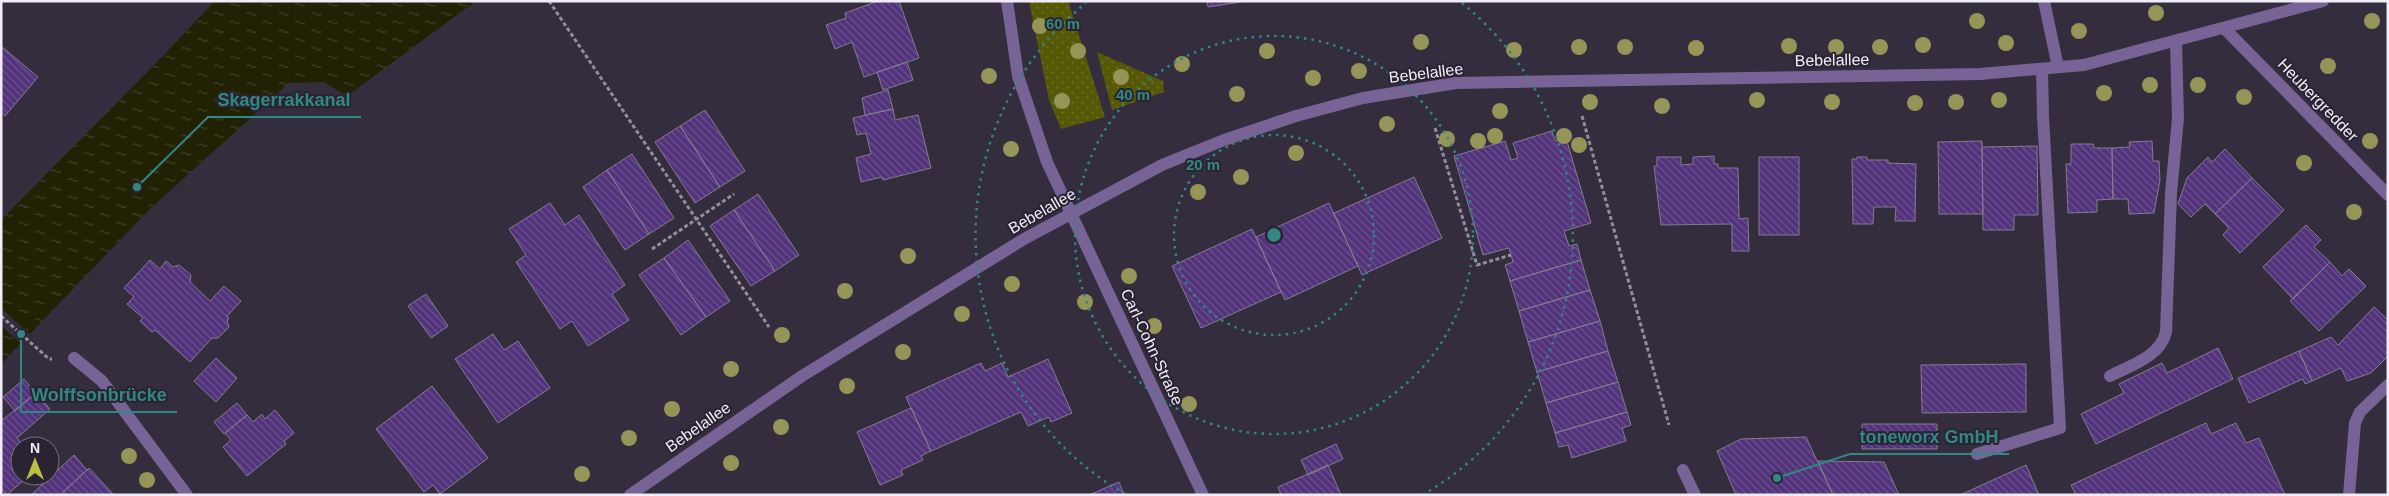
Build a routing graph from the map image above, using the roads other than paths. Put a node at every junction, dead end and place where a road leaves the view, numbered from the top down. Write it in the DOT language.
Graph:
graph roads {
  1 [pos="1007,1"];
  2 [pos="2044,1"];
  3 [pos="2320,2"];
  4 [pos="2225,29"];
  5 [pos="2176,41"];
  6 [pos="2058,67"];
  7 [pos="2042,68"];
  8 [pos="2388,195"];
  9 [pos="1071,213"];
  10 [pos="74,358"];
  11 [pos="2110,376"];
  12 [pos="2388,385"];
  13 [pos="1977,454"];
  14 [pos="1683,470"];
  15 [pos="187,495"];
  16 [pos="630,495"];
  17 [pos="1203,495"];
  18 [pos="1694,495"];
  19 [pos="2349,495"];
  1 -- 9 [label="street, Carl-Cohn-Straße"];
  2 -- 6 [label="street"];
  3 -- 4 [label="street, Bebelallee"];
  4 -- 5 [label="street, Bebelallee"];
  4 -- 8 [label="street, Heubergredder"];
  5 -- 6 [label="street, Bebelallee"];
  5 -- 11 [label="street"];
  6 -- 7 [label="street, Bebelallee"];
  7 -- 9 [label="street, Bebelallee"];
  7 -- 13 [label="street"];
  9 -- 16 [label="street, Bebelallee"];
  9 -- 17 [label="street, Carl-Cohn-Straße"];
  10 -- 15 [label="street"];
  12 -- 19 [label="street"];
  14 -- 18 [label="street"];
}
